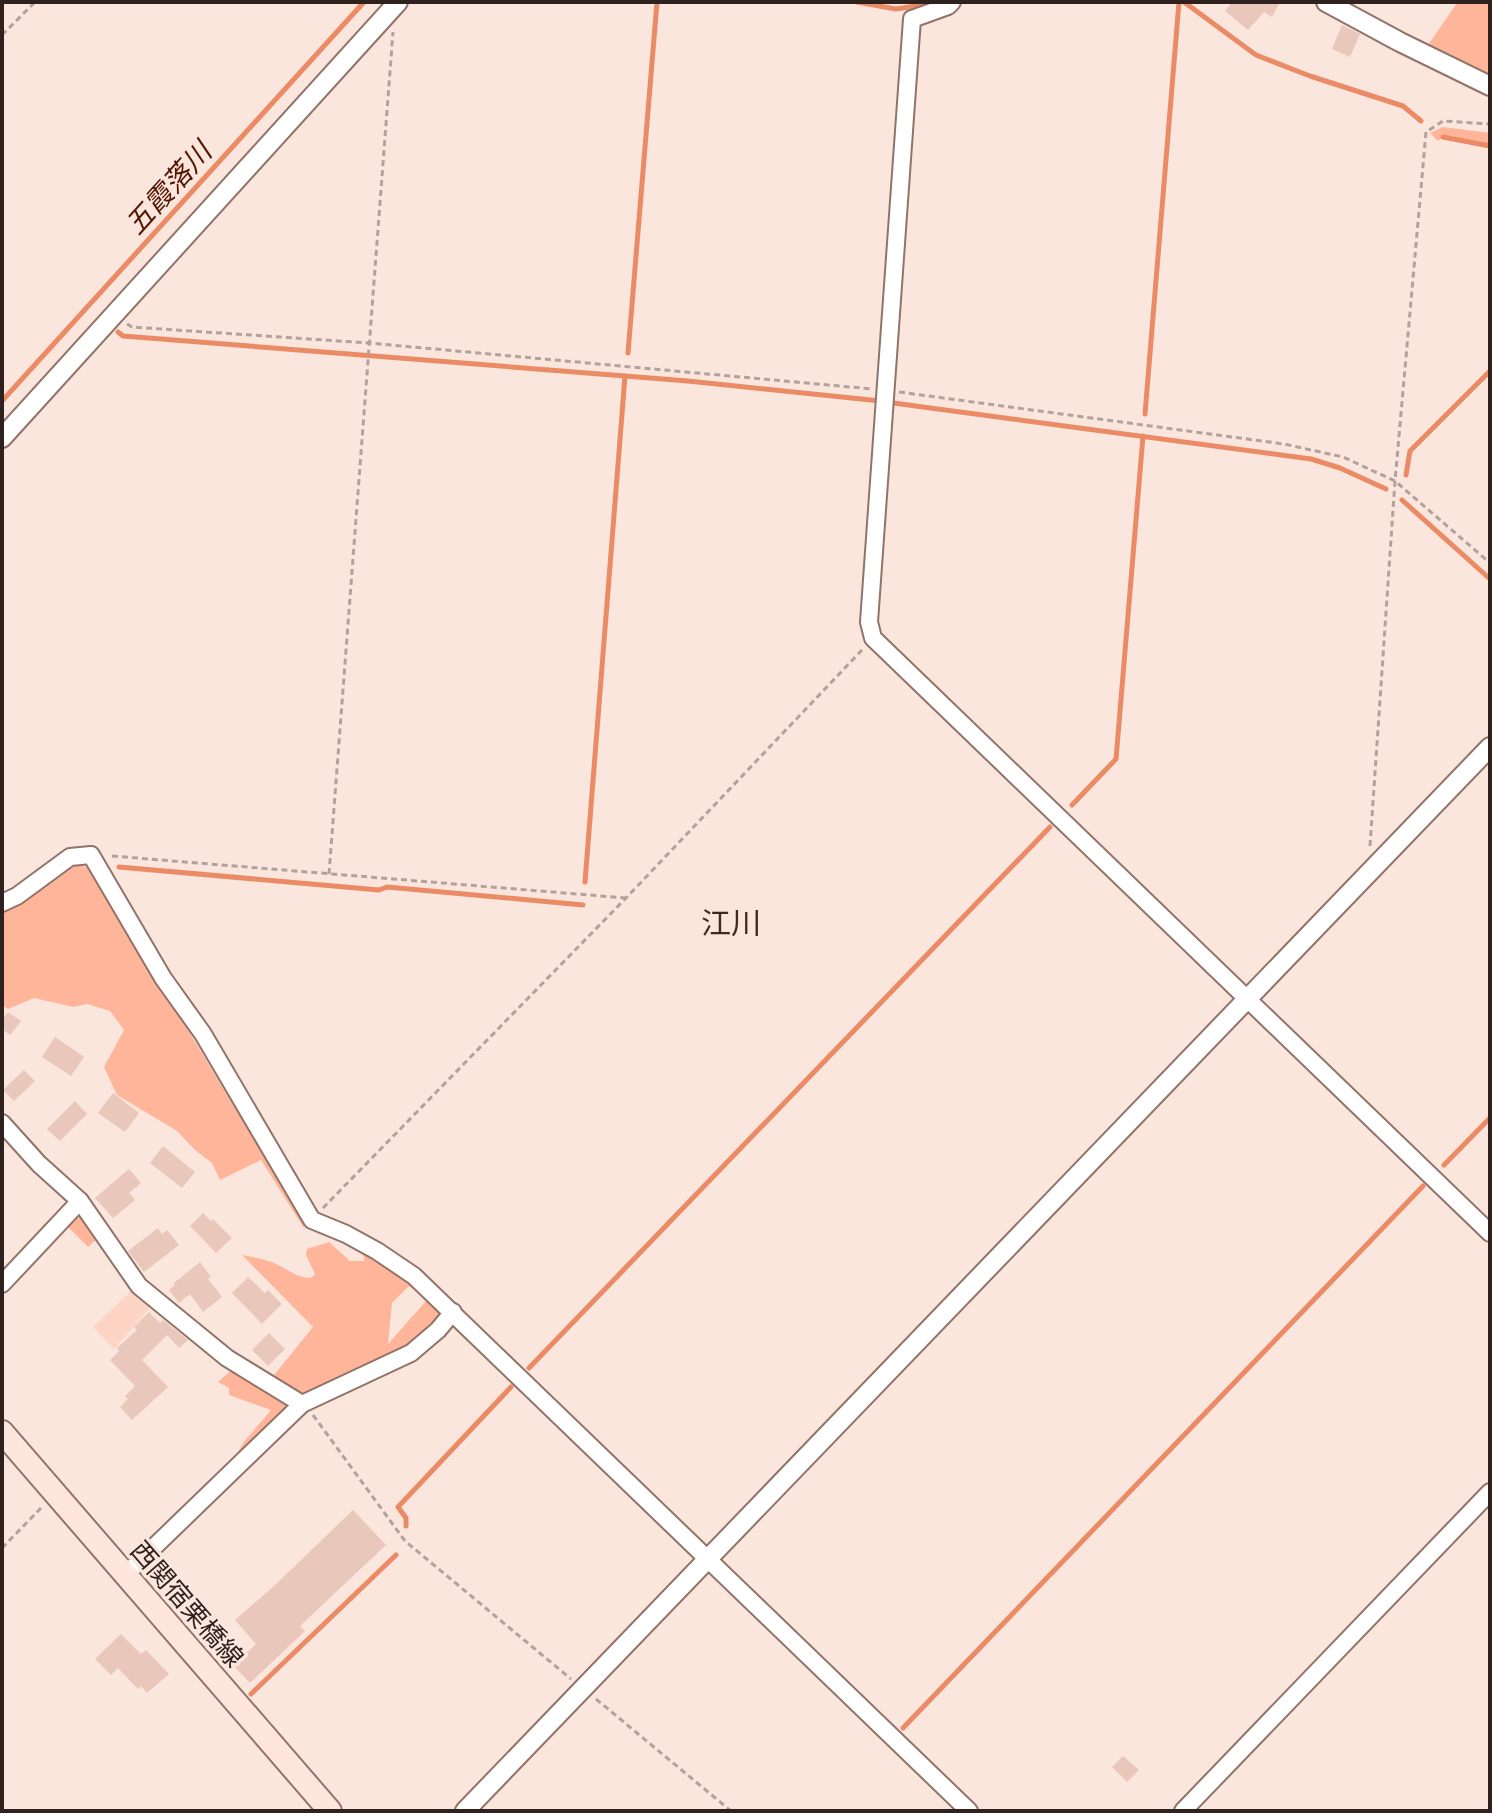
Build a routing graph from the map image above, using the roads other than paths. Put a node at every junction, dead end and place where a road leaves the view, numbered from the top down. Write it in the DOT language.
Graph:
graph roads {
  1 [pos="952,2"];
  2 [pos="1326,2"];
  3 [pos="397,4"];
  4 [pos="1490,86"];
  5 [pos="2,438"];
  6 [pos="1490,747"];
  7 [pos="2,903"];
  8 [pos="1247,999"];
  9 [pos="2,1123"];
  10 [pos="80,1201"];
  11 [pos="1490,1233"];
  12 [pos="2,1284"];
  13 [pos="453,1312"];
  14 [pos="302,1404"];
  15 [pos="2,1432"];
  16 [pos="1490,1492"];
  17 [pos="708,1560"];
  18 [pos="125,1575"];
  19 [pos="330,1811"];
  20 [pos="465,1811"];
  21 [pos="969,1811"];
  22 [pos="1183,1811"];
  1 -- 8 [label="street"];
  2 -- 4 [label="street"];
  3 -- 5 [label="street"];
  6 -- 8 [label="street"];
  7 -- 13 [label="street"];
  8 -- 11 [label="street"];
  8 -- 17 [label="street"];
  9 -- 10 [label="street"];
  10 -- 12 [label="street"];
  10 -- 14 [label="street"];
  13 -- 14 [label="street"];
  13 -- 17 [label="street"];
  14 -- 18 [label="street"];
  15 -- 18 [label="main road, 西関宿栗橋線"];
  16 -- 22 [label="street"];
  17 -- 20 [label="street"];
  17 -- 21 [label="street"];
  18 -- 19 [label="main road, 西関宿栗橋線"];
}
